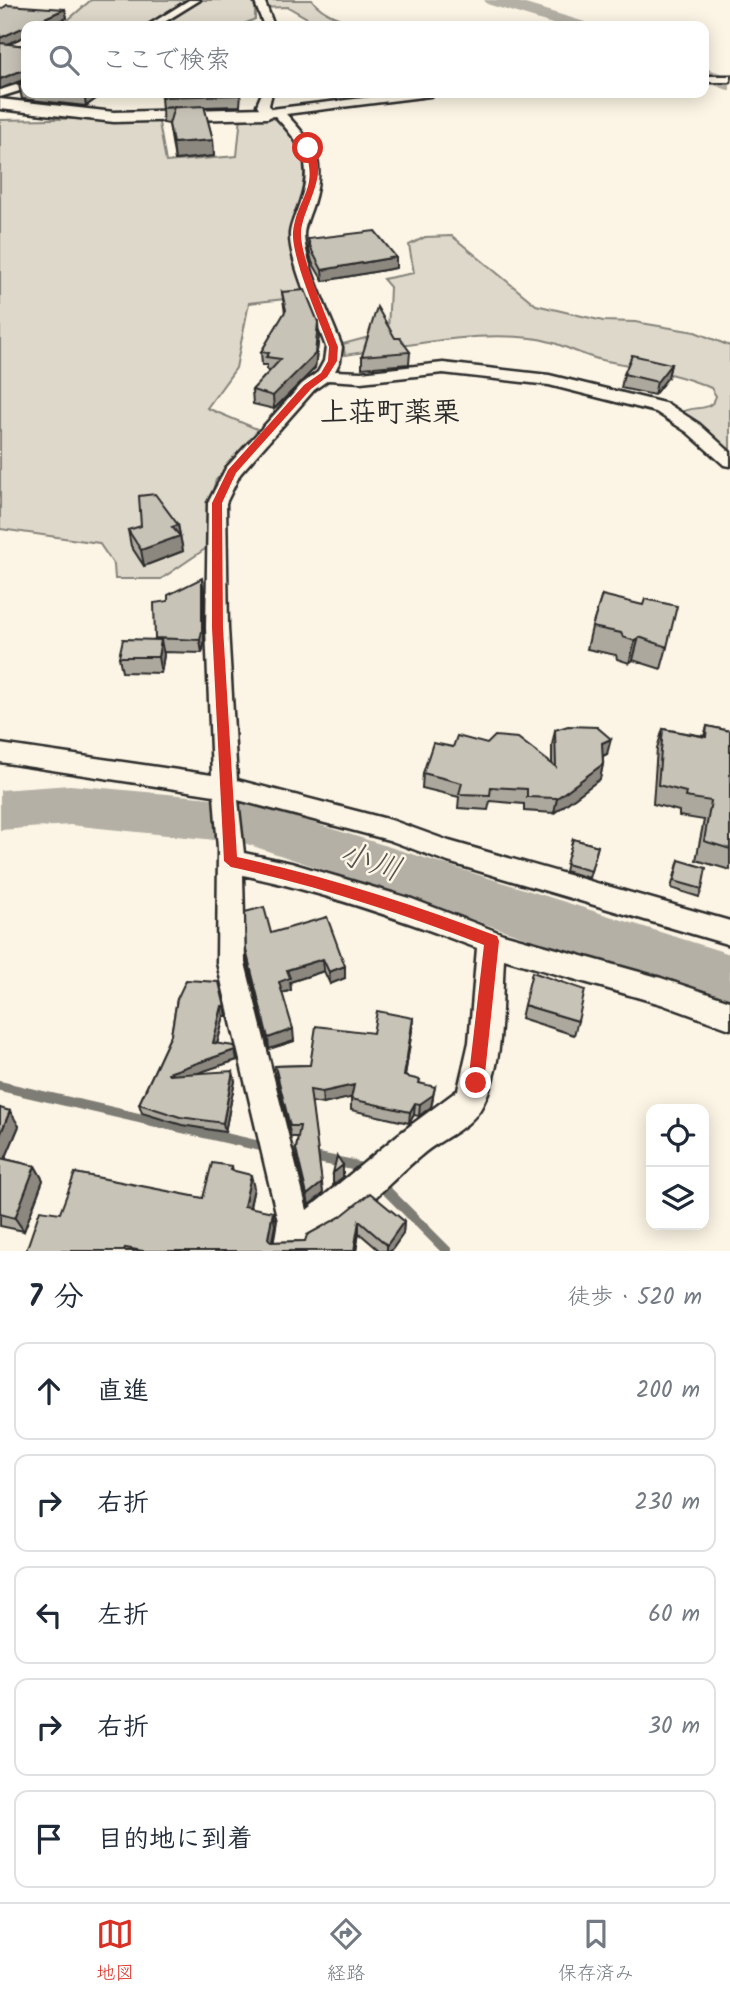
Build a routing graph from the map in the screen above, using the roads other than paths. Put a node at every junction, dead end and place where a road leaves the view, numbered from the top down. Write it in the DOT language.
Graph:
graph roads {
  1 [pos="195,0"];
  2 [pos="259,0"];
  3 [pos="160,21"];
  4 [pos="267,21"];
  5 [pos="709,79"];
  6 [pos="730,79"];
  7 [pos="21,87"];
  8 [pos="0,94"];
  9 [pos="265,98"];
  10 [pos="391,98"];
  11 [pos="0,104"];
  12 [pos="273,113"];
  13 [pos="324,375"];
  14 [pos="730,461"];
  15 [pos="0,753"];
  16 [pos="225,787"];
  17 [pos="231,855"];
  18 [pos="730,933"];
  19 [pos="491,941"];
  20 [pos="730,1015"];
  21 [pos="291,1243"];
  1 -- 3 [label="street"];
  2 -- 4 [label="street"];
  5 -- 6 [label="street"];
  7 -- 8 [label="street"];
  9 -- 12 [label="street"];
  10 -- 12 [label="street"];
  11 -- 12 [label="street"];
  12 -- 13 [label="street"];
  13 -- 14 [label="street"];
  13 -- 16 [label="street"];
  15 -- 16 [label="street"];
  16 -- 17 [label="street"];
  16 -- 18 [label="street"];
  17 -- 19 [label="street"];
  17 -- 21 [label="street"];
  19 -- 20 [label="street"];
  19 -- 21 [label="street"];
}
